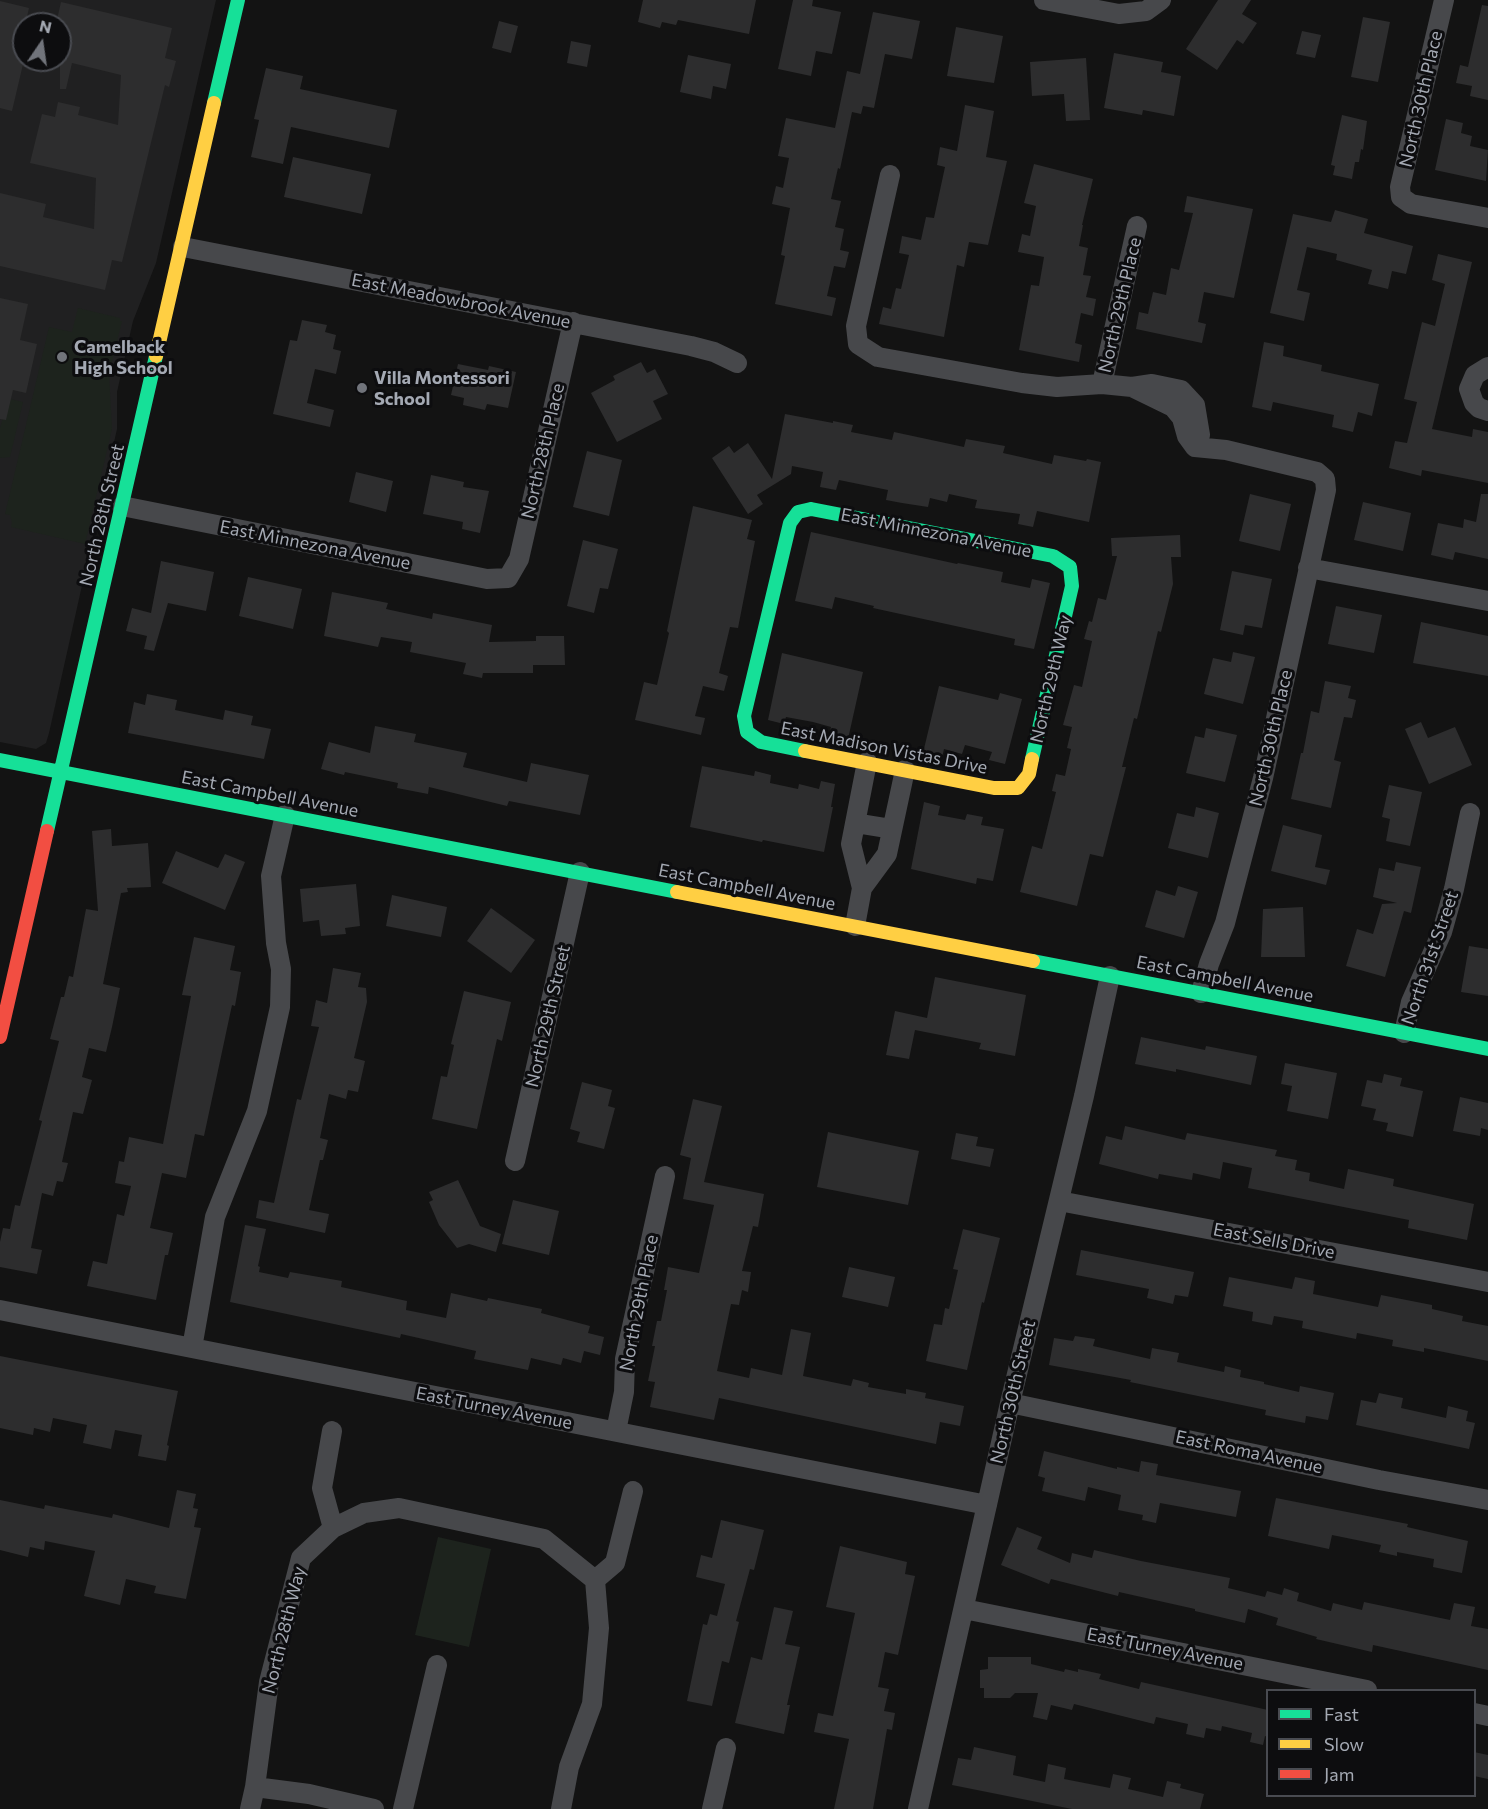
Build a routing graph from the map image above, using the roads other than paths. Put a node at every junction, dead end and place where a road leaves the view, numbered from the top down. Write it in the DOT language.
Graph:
graph roads {
  1 [pos="238,0"];
  2 [pos="1044,0"];
  3 [pos="1444,0"];
  4 [pos="1154,5"];
  5 [pos="890,175"];
  6 [pos="1488,218"];
  7 [pos="1137,226"];
  8 [pos="183,247"];
  9 [pos="573,322"];
  10 [pos="737,363"];
  11 [pos="1488,367"];
  12 [pos="1102,384"];
  13 [pos="1488,411"];
  14 [pos="122,506"];
  15 [pos="1070,567"];
  16 [pos="1308,568"];
  17 [pos="508,578"];
  18 [pos="1488,601"];
  19 [pos="747,732"];
  20 [pos="0,760"];
  21 [pos="867,762"];
  22 [pos="905,770"];
  23 [pos="61,772"];
  24 [pos="1018,788"];
  25 [pos="1470,813"];
  26 [pos="285,814"];
  27 [pos="855,823"];
  28 [pos="892,829"];
  29 [pos="580,872"];
  30 [pos="862,888"];
  31 [pos="855,926"];
  32 [pos="1110,976"];
  33 [pos="1201,993"];
  34 [pos="1404,1033"];
  35 [pos="0,1037"];
  36 [pos="1488,1049"];
  37 [pos="515,1161"];
  38 [pos="665,1176"];
  39 [pos="1059,1201"];
  40 [pos="1488,1282"];
  41 [pos="0,1310"];
  42 [pos="192,1348"];
  43 [pos="1010,1402"];
  44 [pos="332,1431"];
  45 [pos="616,1431"];
  46 [pos="633,1491"];
  47 [pos="1488,1500"];
  48 [pos="987,1505"];
  49 [pos="333,1528"];
  50 [pos="595,1580"];
  51 [pos="964,1609"];
  52 [pos="437,1665"];
  53 [pos="1362,1689"];
  54 [pos="726,1748"];
  55 [pos="255,1787"];
  56 [pos="250,1809"];
  57 [pos="374,1809"];
  58 [pos="403,1809"];
  59 [pos="561,1809"];
  60 [pos="712,1809"];
  61 [pos="918,1809"];
  1 -- 8 [label="street, North 28th Street"];
  2 -- 4 [label="street"];
  3 -- 6 [label="street, North 30th Place"];
  5 -- 12 [label="street"];
  7 -- 12 [label="street, North 29th Place"];
  8 -- 9 [label="street, East Meadowbrook Avenue"];
  8 -- 14 [label="street, North 28th Street"];
  9 -- 10 [label="street, East Meadowbrook Avenue"];
  9 -- 17 [label="street, North 28th Place"];
  11 -- 13 [label="street"];
  12 -- 16 [label="street, North 30th Place"];
  14 -- 17 [label="street, East Minnezona Avenue"];
  14 -- 23 [label="street, North 28th Street"];
  15 -- 19 [label="street, East Minnezona Avenue"];
  15 -- 24 [label="street, North 29th Way"];
  16 -- 18 [label="street"];
  16 -- 33 [label="street, North 30th Place"];
  19 -- 21 [label="street, East Madison Vistas Drive"];
  20 -- 23 [label="street, East Campbell Avenue"];
  21 -- 22 [label="street, East Madison Vistas Drive"];
  21 -- 27 [label="street"];
  22 -- 24 [label="street, East Madison Vistas Drive"];
  22 -- 28 [label="street"];
  23 -- 26 [label="street, East Campbell Avenue"];
  23 -- 35 [label="street, North 28th Street"];
  25 -- 34 [label="street, North 31st Street"];
  26 -- 29 [label="street, East Campbell Avenue"];
  26 -- 42 [label="street"];
  27 -- 28 [label="street"];
  27 -- 30 [label="street"];
  28 -- 30 [label="street"];
  29 -- 31 [label="street, East Campbell Avenue"];
  29 -- 37 [label="street, North 29th Street"];
  30 -- 31 [label="street"];
  31 -- 32 [label="street, East Campbell Avenue"];
  32 -- 33 [label="street, East Campbell Avenue"];
  32 -- 39 [label="street, North 30th Street"];
  33 -- 34 [label="street, East Campbell Avenue"];
  34 -- 36 [label="street, East Campbell Avenue"];
  38 -- 45 [label="street, North 29th Place"];
  39 -- 40 [label="street, East Sells Drive"];
  39 -- 43 [label="street, North 30th Street"];
  41 -- 42 [label="street, East Turney Avenue"];
  42 -- 45 [label="street, East Turney Avenue"];
  43 -- 47 [label="street, East Roma Avenue"];
  43 -- 48 [label="street, North 30th Street"];
  44 -- 49 [label="street"];
  45 -- 48 [label="street, East Turney Avenue"];
  46 -- 50 [label="street"];
  48 -- 51 [label="street, North 30th Street"];
  49 -- 50 [label="street, North 28th Way"];
  49 -- 55 [label="street, North 28th Way"];
  50 -- 59 [label="street"];
  51 -- 53 [label="street, East Turney Avenue"];
  51 -- 61 [label="street, North 30th Street"];
  52 -- 58 [label="street"];
  54 -- 60 [label="street"];
  55 -- 56 [label="street, North 28th Way"];
  55 -- 57 [label="street"];
}
